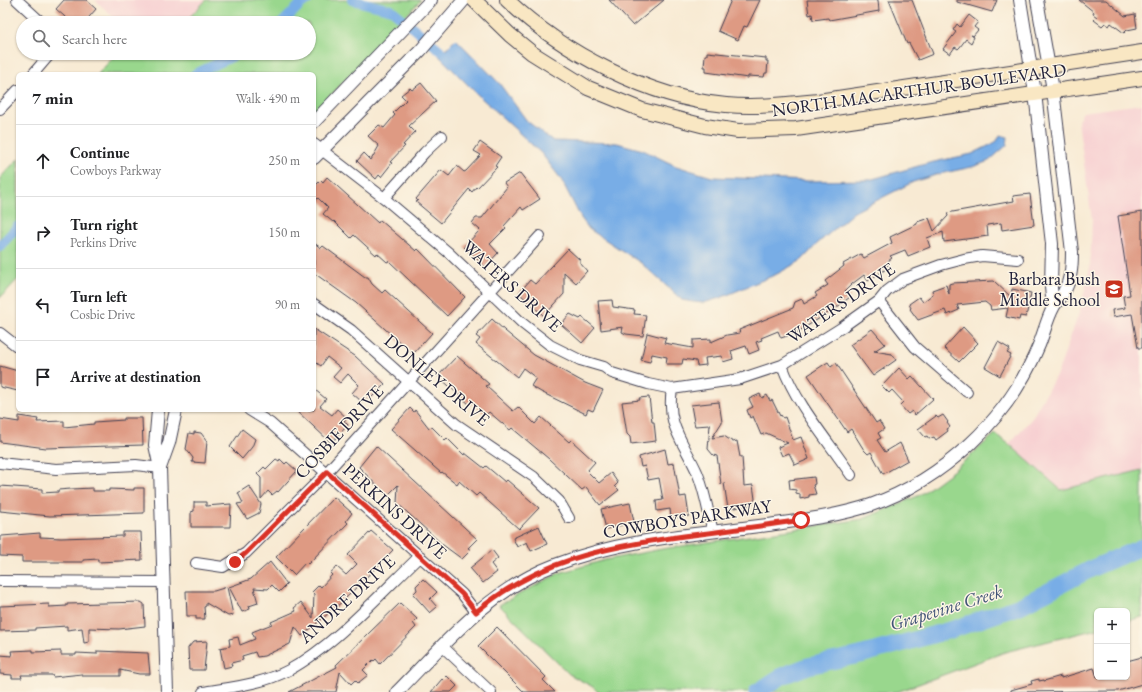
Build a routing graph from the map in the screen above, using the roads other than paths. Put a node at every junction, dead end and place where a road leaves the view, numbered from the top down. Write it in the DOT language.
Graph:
graph roads {
  1 [pos="17,0"];
  2 [pos="431,0"];
  3 [pos="464,0"];
  4 [pos="474,0"];
  5 [pos="507,0"];
  6 [pos="1020,0"];
  7 [pos="1037,0"];
  8 [pos="34,16"];
  9 [pos="1142,52"];
  10 [pos="45,60"];
  11 [pos="1049,66"];
  12 [pos="1032,68"];
  13 [pos="35,72"];
  14 [pos="1142,78"];
  15 [pos="1053,90"];
  16 [pos="16,92"];
  17 [pos="1035,93"];
  18 [pos="0,109"];
  19 [pos="316,120"];
  20 [pos="442,136"];
  21 [pos="317,151"];
  22 [pos="384,198"];
  23 [pos="540,236"];
  24 [pos="1018,259"];
  25 [pos="491,292"];
  26 [pos="879,301"];
  27 [pos="316,305"];
  28 [pos="1053,307"];
  29 [pos="0,333"];
  30 [pos="16,345"];
  31 [pos="782,364"];
  32 [pos="409,382"];
  33 [pos="672,389"];
  34 [pos="967,392"];
  35 [pos="158,412"];
  36 [pos="176,412"];
  37 [pos="252,412"];
  38 [pos="0,463"];
  39 [pos="160,468"];
  40 [pos="327,472"];
  41 [pos="851,475"];
  42 [pos="569,518"];
  43 [pos="713,532"];
  44 [pos="420,556"];
  45 [pos="196,563"];
  46 [pos="0,581"];
  47 [pos="164,582"];
  48 [pos="476,612"];
  49 [pos="442,646"];
  50 [pos="167,692"];
  51 [pos="203,692"];
  52 [pos="397,692"];
  53 [pos="491,692"];
  1 -- 8 [label="street"];
  2 -- 19 [label="street"];
  3 -- 21 [label="street"];
  4 -- 17 [label="main road, NORTH MACARTHUR BOULEVARD"];
  5 -- 12 [label="main road, NORTH MACARTHUR BOULEVARD"];
  6 -- 12 [label="street, COWBOYS PARKWAY"];
  7 -- 11 [label="street, COWBOYS PARKWAY"];
  9 -- 11 [label="main road, NORTH MACARTHUR BOULEVARD"];
  10 -- 13 [label="street"];
  11 -- 12 [label="main road, NORTH MACARTHUR BOULEVARD"];
  11 -- 15 [label="street, COWBOYS PARKWAY"];
  12 -- 17 [label="street, COWBOYS PARKWAY"];
  14 -- 15 [label="main road, NORTH MACARTHUR BOULEVARD"];
  15 -- 17 [label="main road, NORTH MACARTHUR BOULEVARD"];
  15 -- 28 [label="street, COWBOYS PARKWAY"];
  16 -- 18 [label="street"];
  17 -- 28 [label="street, COWBOYS PARKWAY"];
  20 -- 22 [label="street"];
  21 -- 22 [label="street, WATERS DRIVE"];
  22 -- 25 [label="street, WATERS DRIVE"];
  23 -- 25 [label="street, COSBIE DRIVE"];
  24 -- 26 [label="street, WATERS DRIVE"];
  25 -- 32 [label="street, COSBIE DRIVE"];
  25 -- 33 [label="street, WATERS DRIVE"];
  26 -- 31 [label="street, WATERS DRIVE"];
  26 -- 34 [label="street"];
  27 -- 32 [label="street, DONLEY DRIVE"];
  28 -- 43 [label="street, COWBOYS PARKWAY"];
  29 -- 30 [label="street"];
  31 -- 33 [label="street, WATERS DRIVE"];
  31 -- 41 [label="street"];
  32 -- 40 [label="street, COSBIE DRIVE"];
  32 -- 42 [label="street, DONLEY DRIVE"];
  33 -- 43 [label="street"];
  35 -- 39 [label="street"];
  36 -- 39 [label="street"];
  37 -- 40 [label="street, PERKINS DRIVE"];
  38 -- 39 [label="street"];
  39 -- 47 [label="street"];
  40 -- 44 [label="street, PERKINS DRIVE"];
  40 -- 45 [label="street, COSBIE DRIVE"];
  43 -- 48 [label="street, COWBOYS PARKWAY"];
  44 -- 48 [label="street, PERKINS DRIVE"];
  44 -- 51 [label="street, ANDRE DRIVE"];
  46 -- 47 [label="street"];
  47 -- 50 [label="street"];
  48 -- 49 [label="street, COWBOYS PARKWAY"];
  49 -- 52 [label="street, COWBOYS PARKWAY"];
  49 -- 53 [label="street"];
}
